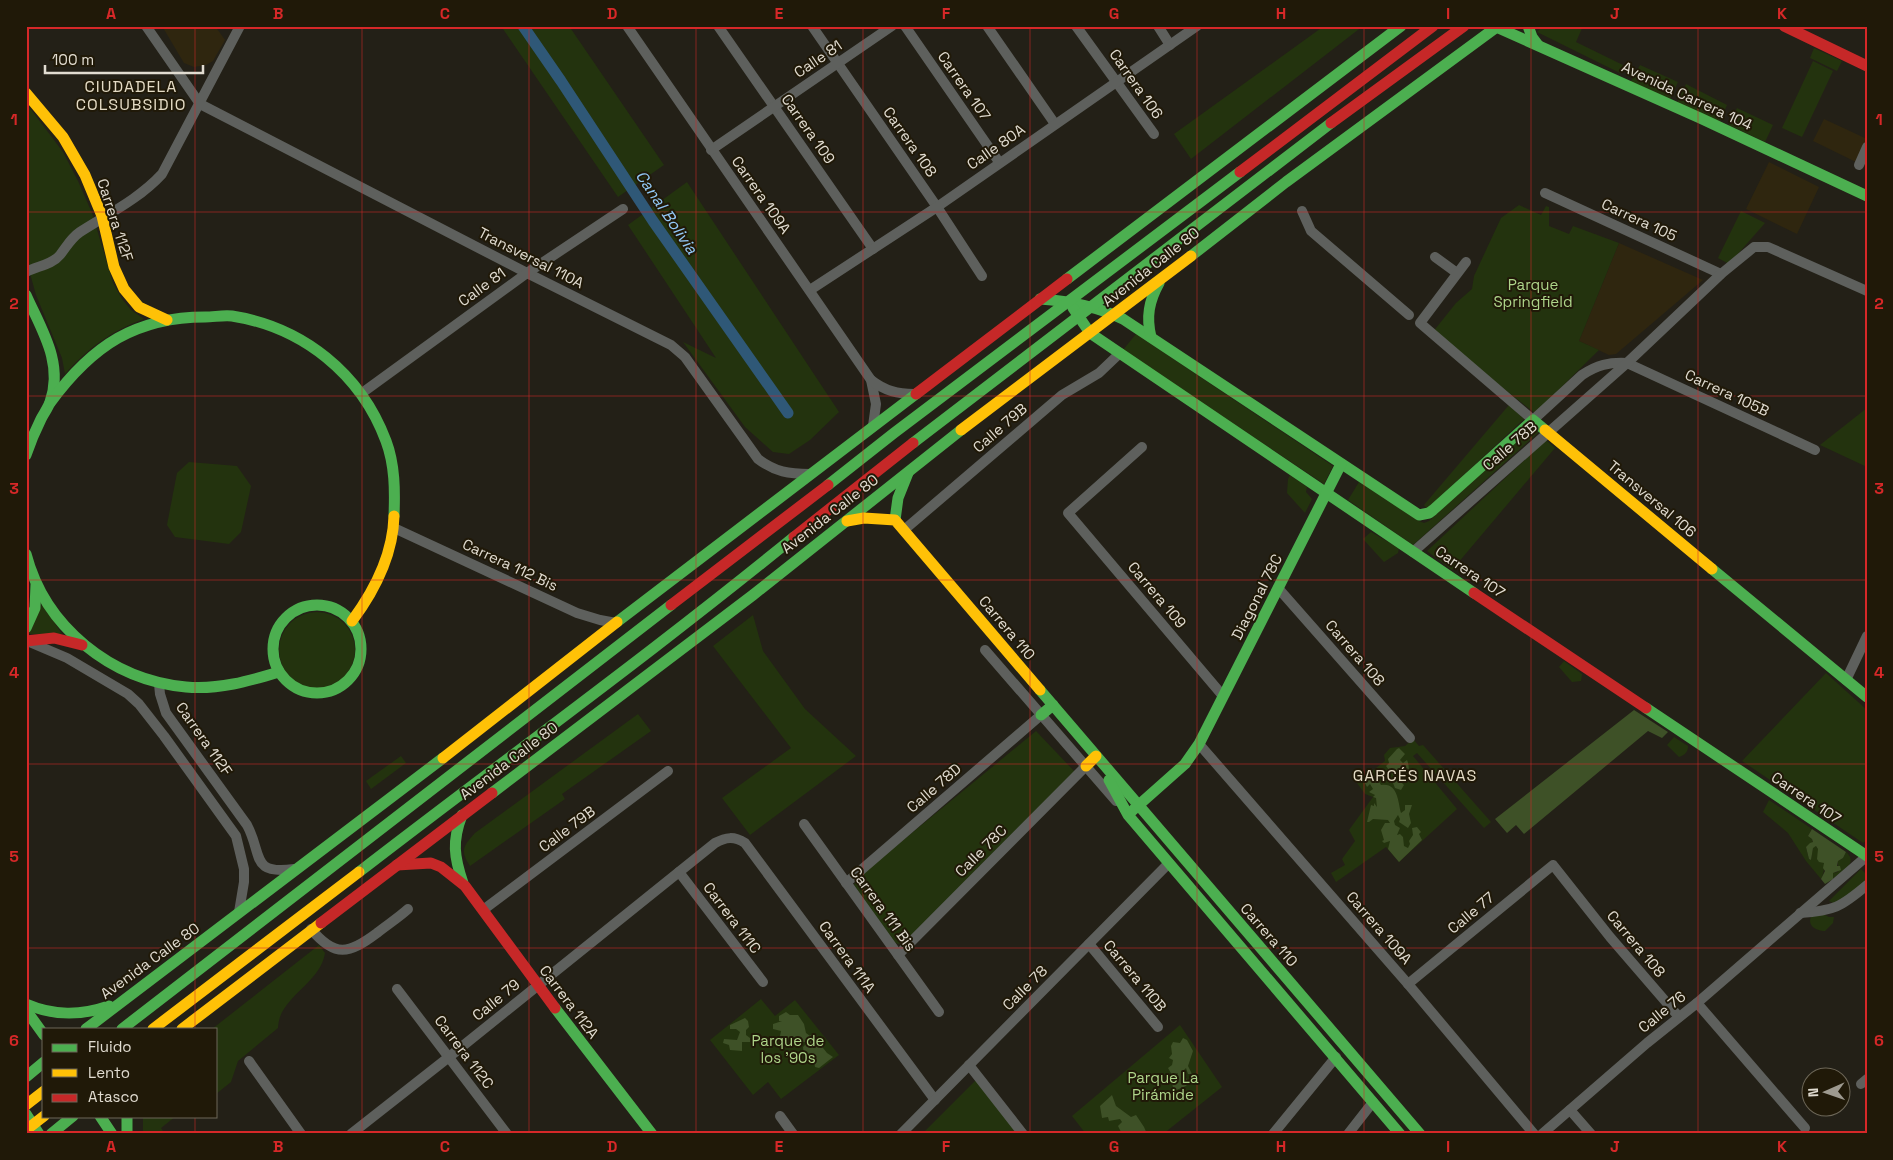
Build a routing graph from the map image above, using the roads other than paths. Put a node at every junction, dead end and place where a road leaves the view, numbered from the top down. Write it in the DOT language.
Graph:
graph roads {
  1 [pos="146,26"];
  2 [pos="240,26"];
  3 [pos="627,26"];
  4 [pos="718,26"];
  5 [pos="812,26"];
  6 [pos="892,26"];
  7 [pos="905,26"];
  8 [pos="987,26"];
  9 [pos="1076,26"];
  10 [pos="1158,26"];
  11 [pos="1197,26"];
  12 [pos="1394,26"];
  13 [pos="1401,26"];
  14 [pos="1433,26"];
  15 [pos="1464,26"];
  16 [pos="1496,26"];
  17 [pos="1528,26"];
  18 [pos="1785,26"];
  19 [pos="1385,38"];
  20 [pos="1170,45"];
  21 [pos="1538,45"];
  22 [pos="838,64"];
  23 [pos="1867,66"];
  24 [pos="1116,82"];
  25 [pos="26,94"];
  26 [pos="200,104"];
  27 [pos="775,107"];
  28 [pos="1055,124"];
  29 [pos="1154,134"];
  30 [pos="1867,147"];
  31 [pos="1299,148"];
  32 [pos="711,150"];
  33 [pos="999,162"];
  34 [pos="1859,165"];
  35 [pos="1286,182"];
  36 [pos="1545,193"];
  37 [pos="1867,196"];
  38 [pos="937,206"];
  39 [pos="623,209"];
  40 [pos="1302,211"];
  41 [pos="102,219"];
  42 [pos="873,249"];
  43 [pos="1436,257"];
  44 [pos="1466,262"];
  45 [pos="26,272"];
  46 [pos="527,273"];
  47 [pos="1457,273"];
  48 [pos="1721,274"];
  49 [pos="982,276"];
  50 [pos="1161,280"];
  51 [pos="810,290"];
  52 [pos="1867,291"];
  53 [pos="26,295"];
  54 [pos="1040,299"];
  55 [pos="1069,300"];
  56 [pos="1093,306"];
  57 [pos="1114,315"];
  58 [pos="1409,315"];
  59 [pos="1078,318"];
  60 [pos="167,320"];
  61 [pos="1090,333"];
  62 [pos="1151,337"];
  63 [pos="1120,353"];
  64 [pos="1627,363"];
  65 [pos="871,380"];
  66 [pos="362,393"];
  67 [pos="915,394"];
  68 [pos="50,403"];
  69 [pos="1533,420"];
  70 [pos="872,427"];
  71 [pos="1548,433"];
  72 [pos="956,434"];
  73 [pos="920,438"];
  74 [pos="1142,447"];
  75 [pos="1814,450"];
  76 [pos="26,456"];
  77 [pos="1341,464"];
  78 [pos="909,471"];
  79 [pos="811,474"];
  80 [pos="1326,494"];
  81 [pos="895,520"];
  82 [pos="846,521"];
  83 [pos="394,528"];
  84 [pos="904,530"];
  85 [pos="1412,552"];
  86 [pos="26,554"];
  87 [pos="36,582"];
  88 [pos="1278,588"];
  89 [pos="352,621"];
  90 [pos="616,622"];
  91 [pos="26,628"];
  92 [pos="1867,636"];
  93 [pos="26,641"];
  94 [pos="84,646"];
  95 [pos="985,650"];
  96 [pos="280,672"];
  97 [pos="1846,680"];
  98 [pos="159,684"];
  99 [pos="1223,696"];
  100 [pos="1867,697"];
  101 [pos="1053,705"];
  102 [pos="1041,715"];
  103 [pos="1410,738"];
  104 [pos="1199,744"];
  105 [pos="1096,756"];
  106 [pos="1086,766"];
  107 [pos="668,771"];
  108 [pos="1138,805"];
  109 [pos="462,815"];
  110 [pos="1128,815"];
  111 [pos="804,824"];
  112 [pos="731,838"];
  113 [pos="1867,856"];
  114 [pos="1169,863"];
  115 [pos="396,865"];
  116 [pos="1552,866"];
  117 [pos="300,868"];
  118 [pos="679,872"];
  119 [pos="846,883"];
  120 [pos="1867,884"];
  121 [pos="465,886"];
  122 [pos="408,909"];
  123 [pos="483,910"];
  124 [pos="1800,913"];
  125 [pos="239,914"];
  126 [pos="312,929"];
  127 [pos="1089,944"];
  128 [pos="898,956"];
  129 [pos="763,982"];
  130 [pos="1408,984"];
  131 [pos="538,986"];
  132 [pos="397,989"];
  133 [pos="127,996"];
  134 [pos="1697,1003"];
  135 [pos="26,1004"];
  136 [pos="26,1010"];
  137 [pos="939,1012"];
  138 [pos="1679,1017"];
  139 [pos="1158,1027"];
  140 [pos="87,1028"];
  141 [pos="123,1028"];
  142 [pos="155,1028"];
  143 [pos="183,1028"];
  144 [pos="1328,1028"];
  145 [pos="42,1032"];
  146 [pos="1318,1036"];
  147 [pos="449,1057"];
  148 [pos="1336,1058"];
  149 [pos="250,1061"];
  150 [pos="42,1064"];
  151 [pos="969,1065"];
  152 [pos="26,1076"];
  153 [pos="42,1093"];
  154 [pos="935,1100"];
  155 [pos="1373,1102"];
  156 [pos="26,1105"];
  157 [pos="1570,1110"];
  158 [pos="26,1114"];
  159 [pos="780,1116"];
  160 [pos="42,1118"];
  161 [pos="71,1118"];
  162 [pos="101,1118"];
  163 [pos="127,1118"];
  164 [pos="1806,1128"];
  165 [pos="33,1130"];
  166 [pos="52,1134"];
  167 [pos="112,1134"];
  168 [pos="127,1134"];
  169 [pos="301,1134"];
  170 [pos="351,1134"];
  171 [pos="507,1134"];
  172 [pos="652,1134"];
  173 [pos="793,1134"];
  174 [pos="901,1134"];
  175 [pos="1023,1134"];
  176 [pos="1273,1134"];
  177 [pos="1348,1134"];
  178 [pos="1400,1134"];
  179 [pos="1420,1134"];
  180 [pos="1534,1134"];
  181 [pos="1542,1134"];
  182 [pos="1591,1134"];
  1 -- 26 [label="street"];
  2 -- 26 [label="street"];
  3 -- 32 [label="street, Carrera 109A"];
  4 -- 27 [label="street, Carrera 109"];
  5 -- 22 [label="street, Carrera 108"];
  6 -- 22 [label="street, Calle 81"];
  7 -- 33 [label="street, Carrera 107"];
  8 -- 28 [label="street"];
  9 -- 24 [label="street, Carrera 106"];
  10 -- 20 [label="street"];
  11 -- 20 [label="street, Calle 80A"];
  12 -- 19 [label="main road"];
  13 -- 19 [label="main road, Avenida Calle 80"];
  14 -- 55 [label="main road, Avenida Calle 80"];
  15 -- 31 [label="main road, Avenida Calle 80"];
  16 -- 21 [label="main road, Avenida Carrera 104"];
  16 -- 35 [label="main road, Avenida Calle 80"];
  17 -- 21 [label="main road"];
  18 -- 23 [label="main road"];
  19 -- 54 [label="main road, Avenida Calle 80"];
  20 -- 24 [label="street, Calle 80A"];
  21 -- 37 [label="main road, Avenida Carrera 104"];
  22 -- 27 [label="street, Calle 81"];
  22 -- 38 [label="street, Carrera 108"];
  24 -- 28 [label="street, Calle 80A"];
  24 -- 29 [label="street, Carrera 106"];
  25 -- 41 [label="main road, Carrera 112F"];
  26 -- 41 [label="street"];
  26 -- 46 [label="street, Transversal 110A"];
  27 -- 32 [label="street, Calle 81"];
  27 -- 42 [label="street, Carrera 109"];
  28 -- 33 [label="street, Calle 80A"];
  30 -- 34 [label="street"];
  31 -- 35 [label="main road"];
  31 -- 56 [label="main road, Avenida Calle 80"];
  32 -- 51 [label="street, Carrera 109A"];
  33 -- 38 [label="street, Calle 80A"];
  35 -- 50 [label="main road, Avenida Calle 80"];
  36 -- 48 [label="street, Carrera 105"];
  38 -- 42 [label="street, Calle 80A"];
  38 -- 49 [label="street, Carrera 108"];
  39 -- 46 [label="street, Calle 81"];
  40 -- 58 [label="street"];
  41 -- 45 [label="street"];
  41 -- 60 [label="main road, Carrera 112F"];
  42 -- 51 [label="street, Calle 80A"];
  43 -- 47 [label="street"];
  44 -- 47 [label="street"];
  46 -- 66 [label="street, Calle 81"];
  46 -- 79 [label="street, Transversal 110A"];
  47 -- 69 [label="street, Transversal 106"];
  48 -- 52 [label="street, Calle 78B"];
  48 -- 64 [label="street, Calle 78B"];
  50 -- 57 [label="main road, Avenida Calle 80"];
  50 -- 62 [label="main road"];
  51 -- 65 [label="street, Carrera 109A"];
  53 -- 68 [label="main road"];
  54 -- 55 [label="main road"];
  54 -- 67 [label="main road, Avenida Calle 80"];
  55 -- 56 [label="main road"];
  55 -- 59 [label="main road, Carrera 107"];
  55 -- 141 [label="main road, Avenida Calle 80"];
  56 -- 57 [label="main road"];
  56 -- 59 [label="main road, Avenida Calle 80"];
  57 -- 61 [label="main road, Avenida Calle 80"];
  57 -- 62 [label="main road"];
  59 -- 61 [label="main road, Carrera 107"];
  59 -- 73 [label="main road, Avenida Calle 80"];
  60 -- 66 [label="main road"];
  60 -- 68 [label="main road"];
  61 -- 63 [label="main road, Carrera 107"];
  61 -- 72 [label="main road, Avenida Calle 80"];
  62 -- 77 [label="main road"];
  63 -- 80 [label="main road, Carrera 107"];
  63 -- 84 [label="street, Calle 79B"];
  64 -- 69 [label="street, Calle 78B"];
  64 -- 71 [label="street, Calle 78B"];
  64 -- 75 [label="street, Carrera 105B"];
  65 -- 67 [label="street, Carrera 109A"];
  65 -- 70 [label="street, Carrera 109A"];
  66 -- 83 [label="main road"];
  67 -- 70 [label="main road, Avenida Calle 80"];
  68 -- 76 [label="main road"];
  69 -- 71 [label="main road, Transversal 106"];
  69 -- 77 [label="main road, Calle 78B"];
  70 -- 79 [label="main road, Avenida Calle 80"];
  71 -- 85 [label="street, Calle 78B"];
  71 -- 97 [label="main road, Transversal 106"];
  72 -- 73 [label="main road"];
  72 -- 78 [label="main road, Avenida Calle 80"];
  73 -- 142 [label="main road, Avenida Calle 80"];
  74 -- 99 [label="street, Carrera 109"];
  77 -- 80 [label="main road, Diagonal 78C"];
  78 -- 81 [label="main road"];
  78 -- 82 [label="main road, Avenida Calle 80"];
  79 -- 90 [label="main road, Avenida Calle 80"];
  80 -- 85 [label="main road, Carrera 107"];
  80 -- 88 [label="main road, Diagonal 78C"];
  81 -- 82 [label="main road"];
  81 -- 84 [label="main road, Carrera 110"];
  82 -- 109 [label="main road, Avenida Calle 80"];
  83 -- 89 [label="main road"];
  83 -- 90 [label="street, Carrera 112 Bis"];
  84 -- 101 [label="main road, Carrera 110"];
  85 -- 113 [label="main road, Carrera 107"];
  86 -- 87 [label="main road"];
  87 -- 91 [label="main road"];
  87 -- 94 [label="main road"];
  88 -- 99 [label="main road, Diagonal 78C"];
  88 -- 103 [label="street, Carrera 108"];
  89 -- 96 [label="main road"];
  89 -- 96 [label="main road"];
  90 -- 117 [label="main road, Avenida Calle 80"];
  92 -- 97 [label="street"];
  93 -- 94 [label="main road"];
  93 -- 125 [label="street, Carrera 112F"];
  94 -- 98 [label="main road"];
  95 -- 102 [label="street, Carrera 110"];
  96 -- 98 [label="main road"];
  97 -- 100 [label="main road, Transversal 106"];
  98 -- 117 [label="street, Carrera 112F"];
  99 -- 104 [label="main road, Diagonal 78C"];
  101 -- 102 [label="main road"];
  101 -- 105 [label="main road, Carrera 110"];
  102 -- 106 [label="street, Carrera 110"];
  102 -- 119 [label="street, Calle 78D"];
  104 -- 108 [label="main road"];
  104 -- 130 [label="street, Carrera 109A"];
  105 -- 106 [label="main road"];
  105 -- 108 [label="main road, Carrera 110"];
  105 -- 110 [label="main road, Carrera 110"];
  106 -- 110 [label="street, Carrera 110"];
  106 -- 128 [label="street, Calle 78C"];
  107 -- 123 [label="street, Calle 79B"];
  108 -- 110 [label="main road"];
  108 -- 144 [label="main road, Carrera 110"];
  109 -- 115 [label="main road, Avenida Calle 80"];
  109 -- 121 [label="main road, Carrera 112A"];
  110 -- 114 [label="main road, Carrera 110"];
  111 -- 119 [label="street, Carrera 111 Bis"];
  112 -- 118 [label="street, Calle 79"];
  112 -- 154 [label="street, Carrera 111A"];
  113 -- 124 [label="street, Calle 76"];
  114 -- 127 [label="street, Calle 78"];
  114 -- 146 [label="main road, Carrera 110"];
  115 -- 121 [label="main road, Carrera 112A"];
  115 -- 126 [label="main road, Avenida Calle 80"];
  116 -- 130 [label="street, Calle 77"];
  116 -- 138 [label="street, Carrera 108"];
  117 -- 125 [label="main road, Avenida Calle 80"];
  118 -- 129 [label="street, Carrera 111C"];
  118 -- 131 [label="street, Calle 79"];
  119 -- 128 [label="street, Carrera 111 Bis"];
  120 -- 124 [label="street"];
  121 -- 123 [label="main road, Carrera 112A"];
  122 -- 126 [label="street"];
  123 -- 131 [label="main road, Carrera 112A"];
  124 -- 134 [label="street, Calle 76"];
  125 -- 133 [label="main road, Avenida Calle 80"];
  126 -- 143 [label="main road, Avenida Calle 80"];
  127 -- 139 [label="street, Carrera 110B"];
  127 -- 151 [label="street, Calle 78"];
  128 -- 137 [label="street, Carrera 111 Bis"];
  130 -- 180 [label="street, Carrera 109A"];
  131 -- 147 [label="street, Calle 79"];
  131 -- 172 [label="main road, Carrera 112A"];
  132 -- 147 [label="street, Carrera 112C"];
  133 -- 135 [label="main road"];
  133 -- 140 [label="main road, Avenida Calle 80"];
  134 -- 138 [label="street, Calle 76"];
  134 -- 164 [label="street"];
  136 -- 145 [label="main road"];
  138 -- 157 [label="street, Calle 76"];
  144 -- 146 [label="main road"];
  144 -- 179 [label="main road, Carrera 110"];
  146 -- 148 [label="main road, Carrera 110"];
  147 -- 170 [label="street, Calle 79"];
  147 -- 171 [label="street, Carrera 112C"];
  148 -- 155 [label="main road, Carrera 110"];
  148 -- 176 [label="street"];
  149 -- 169 [label="street"];
  150 -- 152 [label="main road"];
  151 -- 154 [label="street, Calle 78"];
  151 -- 175 [label="street"];
  153 -- 156 [label="main road"];
  154 -- 174 [label="street, Calle 78"];
  155 -- 177 [label="street"];
  155 -- 178 [label="main road, Carrera 110"];
  157 -- 181 [label="street, Calle 76"];
  157 -- 182 [label="street"];
  158 -- 165 [label="main road"];
  159 -- 173 [label="street"];
  160 -- 165 [label="main road"];
  161 -- 166 [label="main road"];
  162 -- 167 [label="main road"];
  163 -- 168 [label="main road"];
}
